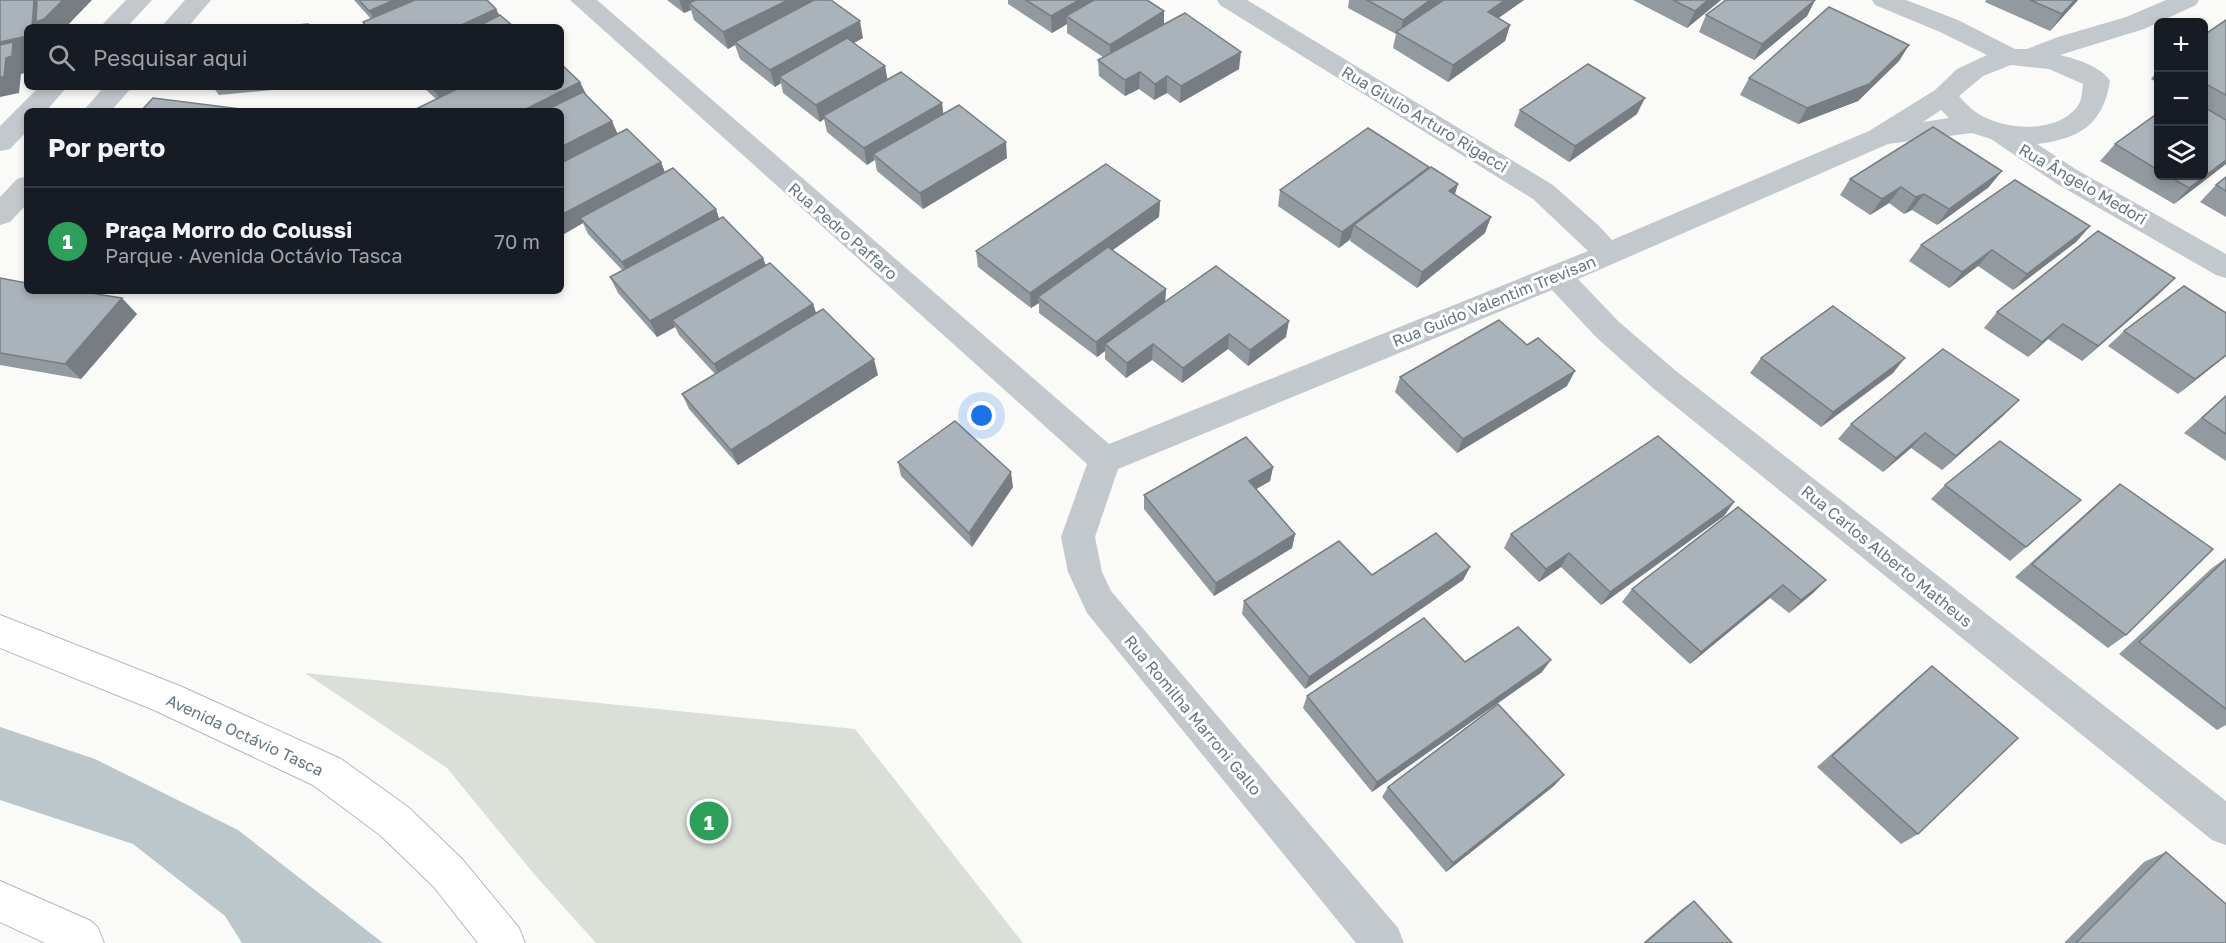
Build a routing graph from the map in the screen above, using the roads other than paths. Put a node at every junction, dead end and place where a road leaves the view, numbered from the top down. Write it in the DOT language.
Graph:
graph roads {
  1 [pos="140,0"];
  2 [pos="199,0"];
  3 [pos="582,0"];
  4 [pos="1229,0"];
  5 [pos="1884,0"];
  6 [pos="2187,0"];
  7 [pos="2135,23"];
  8 [pos="116,24"];
  9 [pos="177,24"];
  10 [pos="2021,57"];
  11 [pos="1969,72"];
  12 [pos="2097,81"];
  13 [pos="51,90"];
  14 [pos="115,90"];
  15 [pos="1944,96"];
  16 [pos="34,108"];
  17 [pos="99,108"];
  18 [pos="24,118"];
  19 [pos="1974,124"];
  20 [pos="2063,129"];
  21 [pos="2001,134"];
  22 [pos="1879,137"];
  23 [pos="0,142"];
  24 [pos="24,189"];
  25 [pos="0,215"];
  26 [pos="2167,232"];
  27 [pos="1607,254"];
  28 [pos="2226,267"];
  29 [pos="1557,276"];
  30 [pos="1105,460"];
  31 [pos="0,631"];
  32 [pos="2226,826"];
  33 [pos="0,901"];
  34 [pos="83,943"];
  35 [pos="504,943"];
  36 [pos="1383,943"];
  1 -- 8 [label="street"];
  2 -- 9 [label="street"];
  3 -- 30 [label="street, Rua Pedro Paffaro"];
  4 -- 27 [label="street, Rua Giulio Arturo Rigacci"];
  5 -- 10 [label="street"];
  5 -- 11 [label="street"];
  6 -- 7 [label="street"];
  7 -- 10 [label="street"];
  7 -- 12 [label="street"];
  10 -- 11 [label="street"];
  10 -- 12 [label="street"];
  11 -- 15 [label="street, Rua Guido Valentim Trevisan"];
  12 -- 20 [label="street"];
  13 -- 16 [label="street"];
  14 -- 17 [label="street"];
  15 -- 19 [label="street"];
  15 -- 22 [label="street, Rua Guido Valentim Trevisan"];
  18 -- 23 [label="street"];
  19 -- 21 [label="street"];
  19 -- 22 [label="street, Rua Guido Valentim Trevisan"];
  20 -- 21 [label="street"];
  20 -- 26 [label="street, Rua Ângelo Medori"];
  21 -- 26 [label="street, Rua Ângelo Medori"];
  22 -- 27 [label="street, Rua Guido Valentim Trevisan"];
  24 -- 25 [label="street"];
  26 -- 28 [label="street, Rua Ângelo Medori"];
  27 -- 29 [label="street, Rua Guido Valentim Trevisan"];
  29 -- 30 [label="street, Rua Guido Valentim Trevisan"];
  29 -- 32 [label="street, Rua Carlos Alberto Matheus"];
  30 -- 36 [label="street, Rua Romilha Marroni Gallo"];
  31 -- 35 [label="street, Avenida Octávio Tasca"];
  33 -- 34 [label="street"];
}
